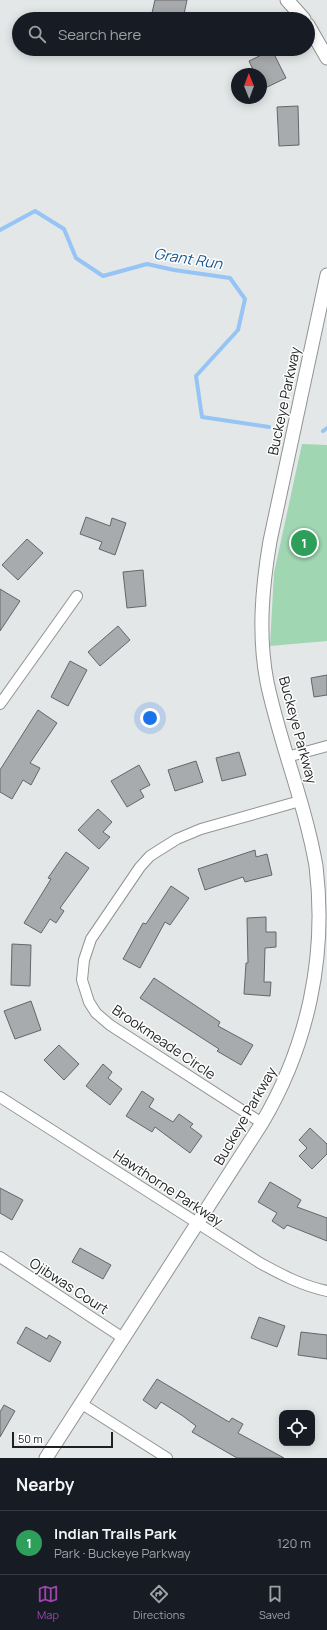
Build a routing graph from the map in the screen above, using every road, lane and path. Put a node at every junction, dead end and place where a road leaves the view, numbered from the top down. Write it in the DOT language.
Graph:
graph roads {
  1 [pos="287,0"];
  2 [pos="298,12"];
  3 [pos="315,37"];
  4 [pos="327,58"];
  5 [pos="327,275"];
  6 [pos="77,596"];
  7 [pos="0,704"];
  8 [pos="327,746"];
  9 [pos="287,757"];
  10 [pos="300,801"];
  11 [pos="0,1096"];
  12 [pos="262,1123"];
  13 [pos="197,1223"];
  14 [pos="0,1257"];
  15 [pos="327,1291"];
  16 [pos="123,1338"];
  17 [pos="82,1404"];
  18 [pos="46,1458"];
  19 [pos="167,1458"];
  1 -- 2 [label="street"];
  3 -- 4 [label="street"];
  5 -- 9 [label="street, Buckeye Parkway"];
  6 -- 7 [label="street"];
  8 -- 9 [label="street"];
  9 -- 10 [label="street, Buckeye Parkway"];
  10 -- 12 [label="street, Buckeye Parkway"];
  10 -- 12 [label="street, Brookmeade Circle"];
  11 -- 13 [label="street, Hawthorne Parkway"];
  12 -- 13 [label="street, Buckeye Parkway"];
  13 -- 15 [label="street, Hawthorne Parkway"];
  13 -- 16 [label="street, Buckeye Parkway"];
  14 -- 16 [label="street, Ojibwas Court"];
  16 -- 17 [label="street, Buckeye Parkway"];
  17 -- 18 [label="street, Buckeye Parkway"];
  17 -- 19 [label="street"];
}
